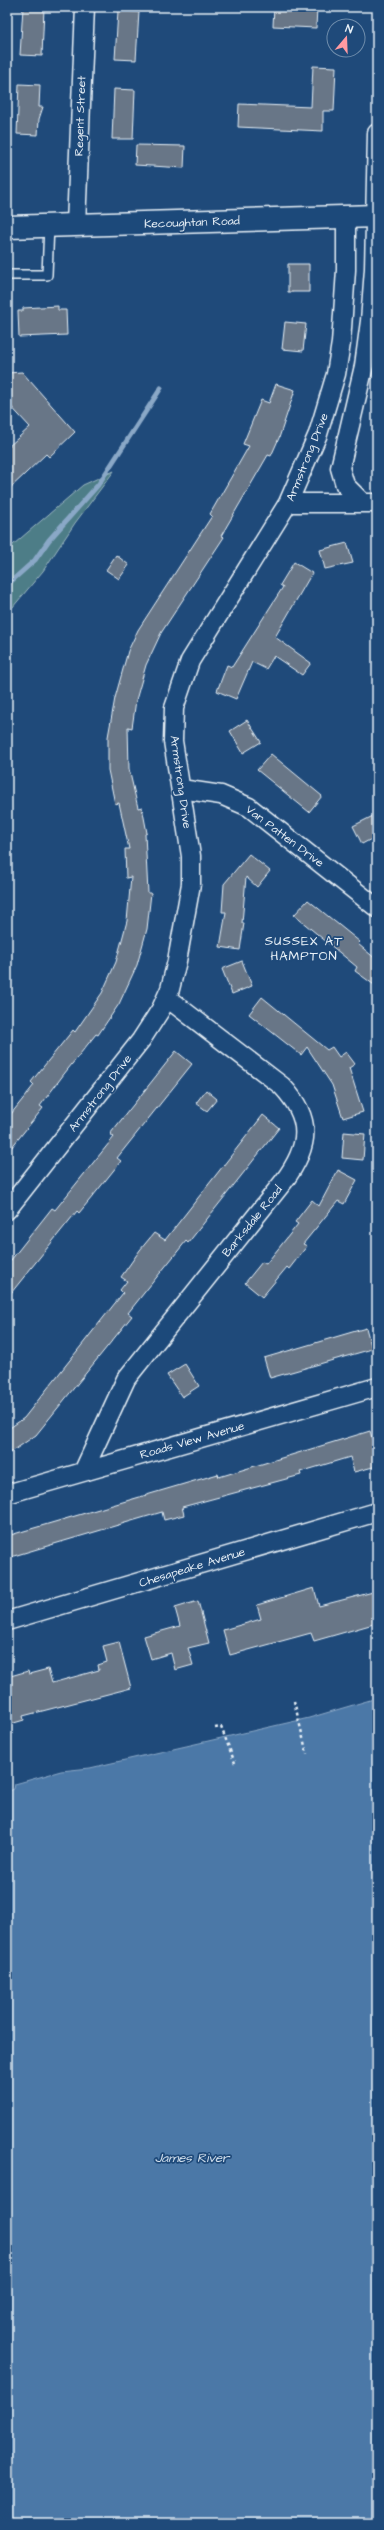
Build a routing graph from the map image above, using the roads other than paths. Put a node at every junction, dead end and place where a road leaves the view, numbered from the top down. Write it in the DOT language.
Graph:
graph roads {
  1 [pos="85,7"];
  2 [pos="377,133"];
  3 [pos="375,216"];
  4 [pos="346,217"];
  5 [pos="76,225"];
  6 [pos="49,226"];
  7 [pos="7,227"];
  8 [pos="376,269"];
  9 [pos="346,270"];
  10 [pos="7,275"];
  11 [pos="288,503"];
  12 [pos="370,503"];
  13 [pos="181,790"];
  14 [pos="377,908"];
  15 [pos="167,998"];
  16 [pos="7,1210"];
  17 [pos="377,1387"];
  18 [pos="84,1470"];
  19 [pos="7,1494"];
  20 [pos="377,1512"];
  21 [pos="7,1621"];
  1 -- 5 [label="street, Regent Street"];
  2 -- 3 [label="street"];
  3 -- 4 [label="main road, Kecoughtan Road"];
  3 -- 8 [label="street"];
  4 -- 5 [label="main road, Kecoughtan Road"];
  4 -- 9 [label="street, Armstrong Drive"];
  5 -- 6 [label="main road, Kecoughtan Road"];
  6 -- 7 [label="main road, Kecoughtan Road"];
  6 -- 10 [label="lane"];
  8 -- 9 [label="street"];
  8 -- 12 [label="street"];
  9 -- 11 [label="street, Armstrong Drive"];
  11 -- 12 [label="street"];
  11 -- 13 [label="street, Armstrong Drive"];
  13 -- 14 [label="street, Van Patten Drive"];
  13 -- 15 [label="street, Armstrong Drive"];
  15 -- 16 [label="street, Armstrong Drive"];
  15 -- 18 [label="street, Barksdale Road"];
  17 -- 18 [label="street, Roads View Avenue"];
  18 -- 19 [label="street, Roads View Avenue"];
  20 -- 21 [label="street, Chesapeake Avenue"];
}
